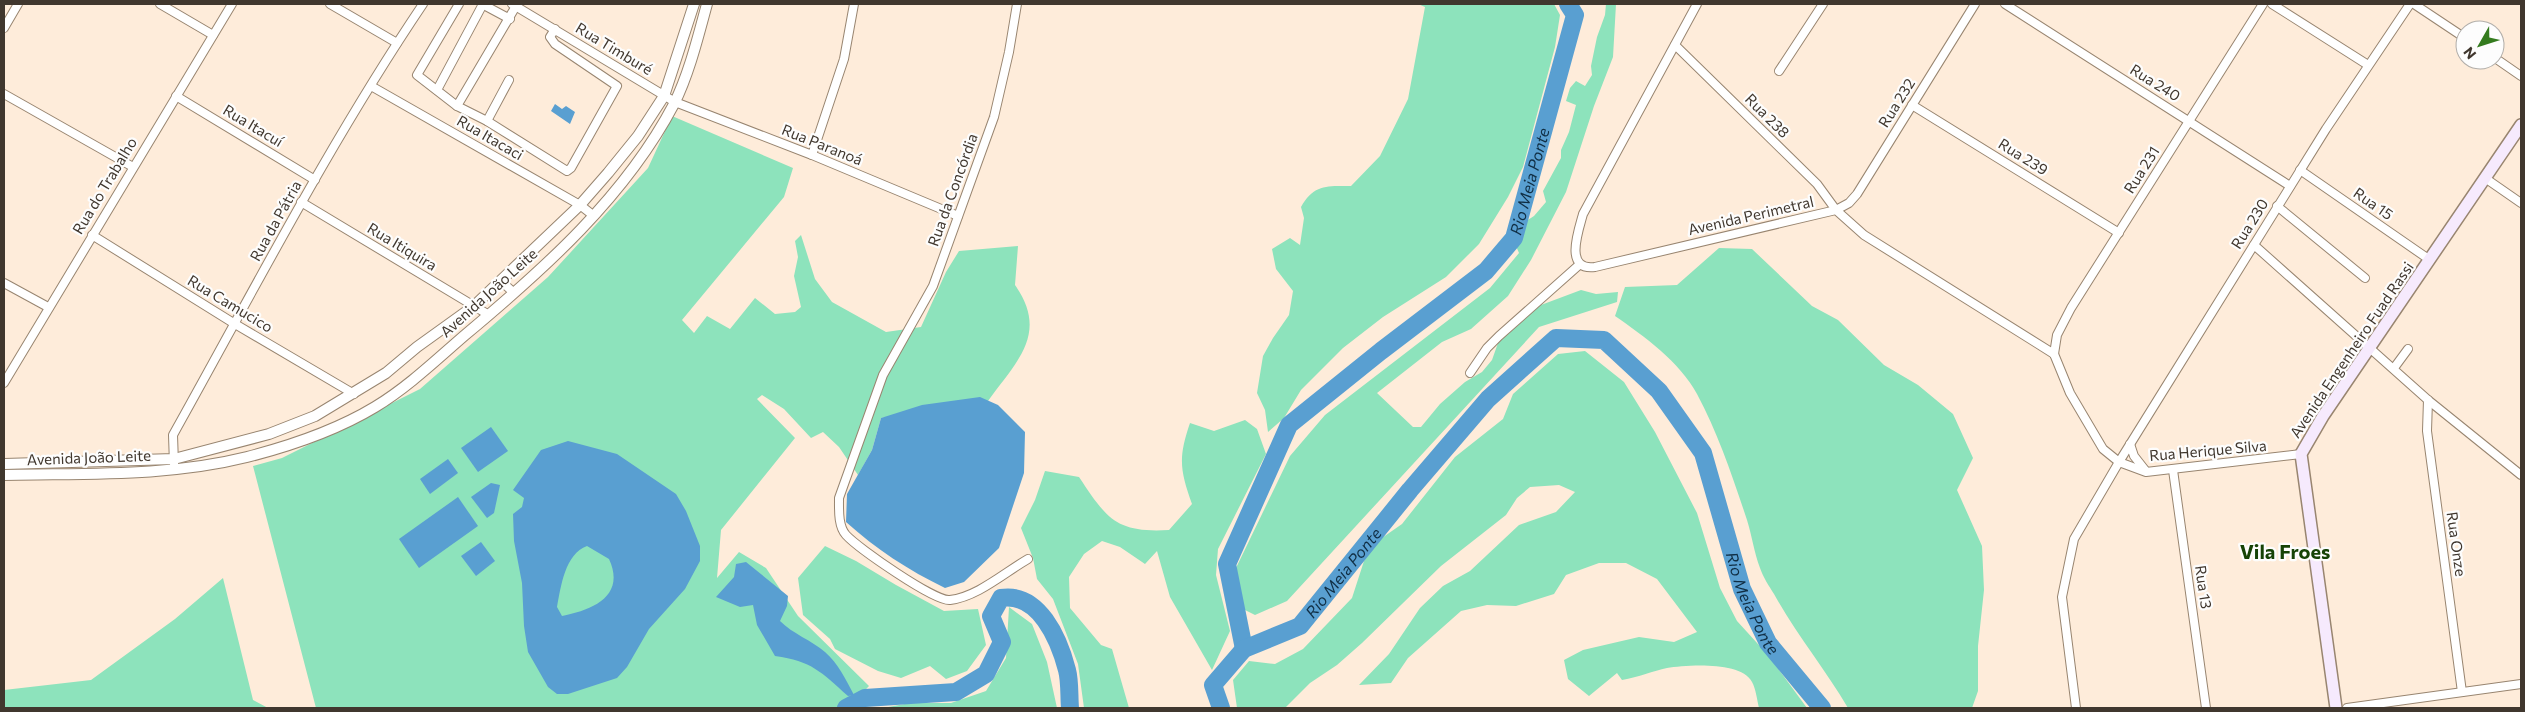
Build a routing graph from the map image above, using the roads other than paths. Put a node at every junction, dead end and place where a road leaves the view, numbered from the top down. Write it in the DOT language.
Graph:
graph roads {
  1 [pos="18,4"];
  2 [pos="160,4"];
  3 [pos="232,4"];
  4 [pos="330,4"];
  5 [pos="424,4"];
  6 [pos="459,4"];
  7 [pos="482,4"];
  8 [pos="694,4"];
  9 [pos="707,4"];
  10 [pos="854,4"];
  11 [pos="1017,4"];
  12 [pos="1697,4"];
  13 [pos="1823,4"];
  14 [pos="1975,4"];
  15 [pos="2005,4"];
  16 [pos="2263,4"];
  17 [pos="2272,4"];
  18 [pos="2410,4"];
  19 [pos="2414,4"];
  20 [pos="514,5"];
  21 [pos="510,19"];
  22 [pos="4,28"];
  23 [pos="555,29"];
  24 [pos="2455,31"];
  25 [pos="213,35"];
  26 [pos="397,43"];
  27 [pos="1675,44"];
  28 [pos="589,50"];
  29 [pos="2368,65"];
  30 [pos="2505,65"];
  31 [pos="590,67"];
  32 [pos="1780,71"];
  33 [pos="2521,76"];
  34 [pos="510,80"];
  35 [pos="371,86"];
  36 [pos="437,90"];
  37 [pos="4,94"];
  38 [pos="176,96"];
  39 [pos="664,96"];
  40 [pos="675,102"];
  41 [pos="1912,105"];
  42 [pos="457,106"];
  43 [pos="488,121"];
  44 [pos="2189,121"];
  45 [pos="2521,125"];
  46 [pos="812,155"];
  47 [pos="133,166"];
  48 [pos="2300,170"];
  49 [pos="2485,178"];
  50 [pos="315,180"];
  51 [pos="2290,186"];
  52 [pos="301,202"];
  53 [pos="2521,203"];
  54 [pos="580,205"];
  55 [pos="2278,206"];
  56 [pos="1836,210"];
  57 [pos="594,216"];
  58 [pos="958,216"];
  59 [pos="2119,233"];
  60 [pos="92,235"];
  61 [pos="2254,245"];
  62 [pos="2430,260"];
  63 [pos="1579,265"];
  64 [pos="2365,278"];
  65 [pos="501,281"];
  66 [pos="4,283"];
  67 [pos="514,293"];
  68 [pos="474,306"];
  69 [pos="48,307"];
  70 [pos="489,315"];
  71 [pos="235,324"];
  72 [pos="2370,347"];
  73 [pos="2408,349"];
  74 [pos="2054,354"];
  75 [pos="2394,368"];
  76 [pos="1470,373"];
  77 [pos="4,383"];
  78 [pos="354,394"];
  79 [pos="2428,400"];
  80 [pos="2130,444"];
  81 [pos="2301,454"];
  82 [pos="2119,462"];
  83 [pos="4,464"];
  84 [pos="174,464"];
  85 [pos="2173,470"];
  86 [pos="2146,472"];
  87 [pos="4,475"];
  88 [pos="2521,476"];
  89 [pos="1028,559"];
  90 [pos="2521,684"];
  91 [pos="2462,692"];
  92 [pos="2076,708"];
  93 [pos="2206,708"];
  94 [pos="2336,708"];
  95 [pos="2347,708"];
  1 -- 22 [label="street"];
  2 -- 25 [label="street"];
  3 -- 25 [label="street, Rua do Trabalho"];
  4 -- 26 [label="street"];
  5 -- 26 [label="street, Rua da Pátria"];
  6 -- 36 [label="street"];
  7 -- 21 [label="street"];
  7 -- 36 [label="street"];
  8 -- 39 [label="street, Avenida João Leite"];
  9 -- 40 [label="street, Avenida João Leite"];
  10 -- 46 [label="street"];
  11 -- 58 [label="street, Rua da Concórdia"];
  12 -- 27 [label="street"];
  13 -- 32 [label="street"];
  14 -- 41 [label="street, Rua 232"];
  15 -- 44 [label="street, Rua 240"];
  16 -- 44 [label="street, Rua 231"];
  17 -- 29 [label="street"];
  18 -- 29 [label="street, Rua 230"];
  19 -- 24 [label="street"];
  20 -- 21 [label="street"];
  20 -- 23 [label="street, Rua Timburé"];
  21 -- 42 [label="street"];
  23 -- 28 [label="street, Rua Timburé"];
  23 -- 31 [label="street"];
  25 -- 38 [label="street, Rua do Trabalho"];
  26 -- 35 [label="street, Rua da Pátria"];
  27 -- 56 [label="street, Rua 238"];
  27 -- 63 [label="street"];
  28 -- 31 [label="street"];
  28 -- 39 [label="street, Rua Timburé"];
  29 -- 48 [label="street, Rua 230"];
  30 -- 33 [label="street"];
  31 -- 43 [label="street"];
  34 -- 43 [label="street"];
  35 -- 50 [label="street, Rua da Pátria"];
  35 -- 54 [label="street, Rua Itacaci"];
  36 -- 42 [label="street"];
  37 -- 47 [label="street"];
  38 -- 47 [label="street, Rua do Trabalho"];
  38 -- 50 [label="street, Rua Itacuí"];
  39 -- 40 [label="street, Rua Timburé"];
  39 -- 54 [label="street, Avenida João Leite"];
  40 -- 46 [label="street, Rua Paranoá"];
  40 -- 57 [label="street, Avenida João Leite"];
  41 -- 56 [label="street, Rua 232"];
  41 -- 59 [label="street, Rua 239"];
  42 -- 43 [label="street"];
  44 -- 51 [label="street, Rua 240"];
  44 -- 59 [label="street, Rua 231"];
  45 -- 49 [label="main road, Avenida Engenheiro Fuad Rassi"];
  46 -- 58 [label="street, Rua Paranoá"];
  47 -- 60 [label="street, Rua do Trabalho"];
  48 -- 51 [label="street, Rua 230"];
  48 -- 62 [label="street, Rua 15"];
  49 -- 53 [label="street"];
  49 -- 62 [label="main road, Avenida Engenheiro Fuad Rassi"];
  50 -- 52 [label="street, Rua da Pátria"];
  51 -- 55 [label="street, Rua 230"];
  52 -- 68 [label="street, Rua Itiquira"];
  52 -- 71 [label="street, Rua da Pátria"];
  54 -- 57 [label="street, Rua Itacaci"];
  54 -- 65 [label="street, Avenida João Leite"];
  55 -- 61 [label="street, Rua 230"];
  55 -- 64 [label="street"];
  56 -- 63 [label="street, Avenida Perimetral"];
  56 -- 74 [label="street, Avenida Perimetral"];
  57 -- 67 [label="street, Avenida João Leite"];
  58 -- 89 [label="street, Rua da Concórdia"];
  59 -- 74 [label="street, Rua 231"];
  60 -- 69 [label="street, Rua do Trabalho"];
  60 -- 71 [label="street, Rua Camucico"];
  61 -- 72 [label="street"];
  61 -- 80 [label="street, Rua 230"];
  62 -- 72 [label="main road, Avenida Engenheiro Fuad Rassi"];
  63 -- 76 [label="street"];
  65 -- 67 [label="street"];
  65 -- 68 [label="street, Avenida João Leite"];
  66 -- 69 [label="street"];
  67 -- 70 [label="street, Avenida João Leite"];
  68 -- 70 [label="street, Rua Itiquira"];
  68 -- 78 [label="street, Avenida João Leite"];
  69 -- 77 [label="street, Rua do Trabalho"];
  70 -- 84 [label="street, Avenida João Leite"];
  71 -- 78 [label="street, Rua Camucico"];
  71 -- 84 [label="street, Rua da Pátria"];
  72 -- 75 [label="street"];
  72 -- 81 [label="main road, Avenida Engenheiro Fuad Rassi"];
  73 -- 75 [label="street"];
  74 -- 82 [label="street"];
  75 -- 79 [label="street"];
  78 -- 84 [label="street, Avenida João Leite"];
  79 -- 88 [label="street"];
  79 -- 91 [label="street, Rua Onze"];
  80 -- 82 [label="street, Rua 230"];
  80 -- 86 [label="street"];
  81 -- 85 [label="street, Rua Herique Silva"];
  81 -- 94 [label="main road, Avenida Engenheiro Fuad Rassi"];
  82 -- 86 [label="street, Rua Herique Silva"];
  82 -- 92 [label="street, Rua 230"];
  83 -- 84 [label="street, Avenida João Leite"];
  84 -- 87 [label="street, Avenida João Leite"];
  85 -- 86 [label="street, Rua Herique Silva"];
  85 -- 93 [label="street, Rua 13"];
  90 -- 91 [label="street"];
  91 -- 95 [label="street"];
}
